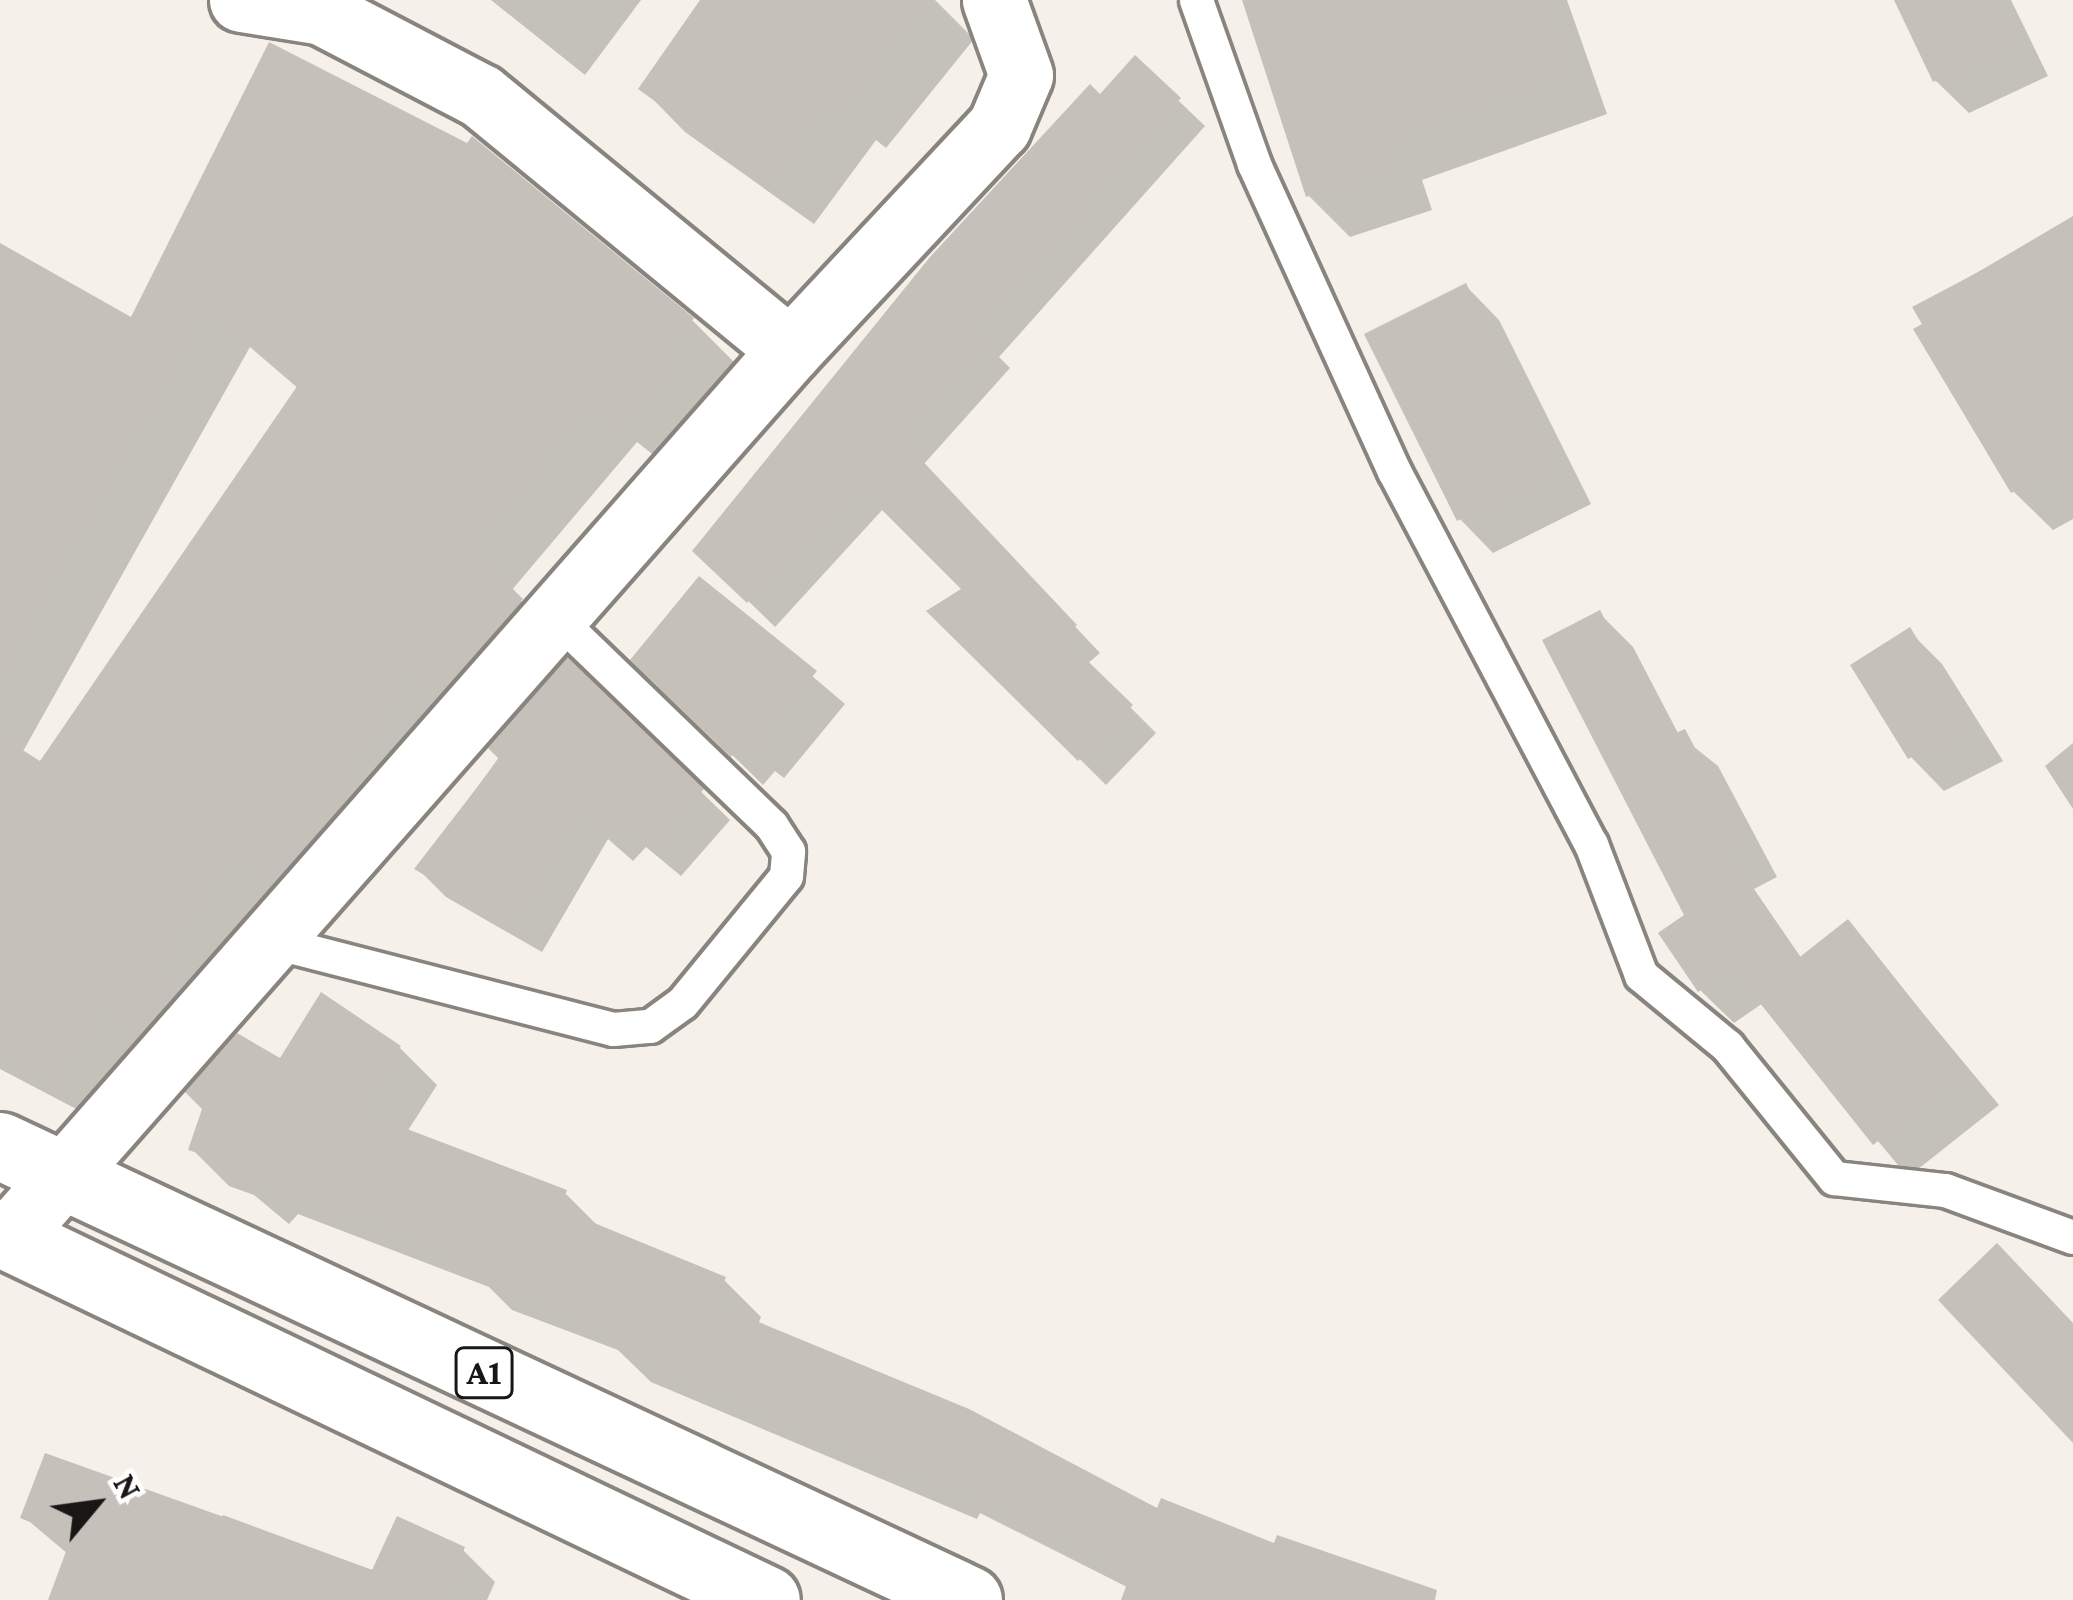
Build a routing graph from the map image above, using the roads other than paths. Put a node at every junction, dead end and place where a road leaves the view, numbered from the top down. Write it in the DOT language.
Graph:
graph roads {
  1 [pos="241,0"];
  2 [pos="994,0"];
  3 [pos="1196,0"];
  4 [pos="790,350"];
  5 [pos="557,619"];
  6 [pos="270,941"];
  7 [pos="0,1146"];
  8 [pos="63,1176"];
  9 [pos="4,1235"];
  10 [pos="2073,1237"];
  11 [pos="957,1597"];
  12 [pos="767,1600"];
  1 -- 4 [label="street"];
  2 -- 4 [label="street"];
  3 -- 10 [label="lane"];
  4 -- 5 [label="street"];
  5 -- 6 [label="street"];
  5 -- 6 [label="lane"];
  6 -- 8 [label="street"];
  7 -- 8 [label="highway, A1"];
  8 -- 9 [label="street"];
  8 -- 11 [label="highway, A1"];
  9 -- 12 [label="highway, A1"];
}
